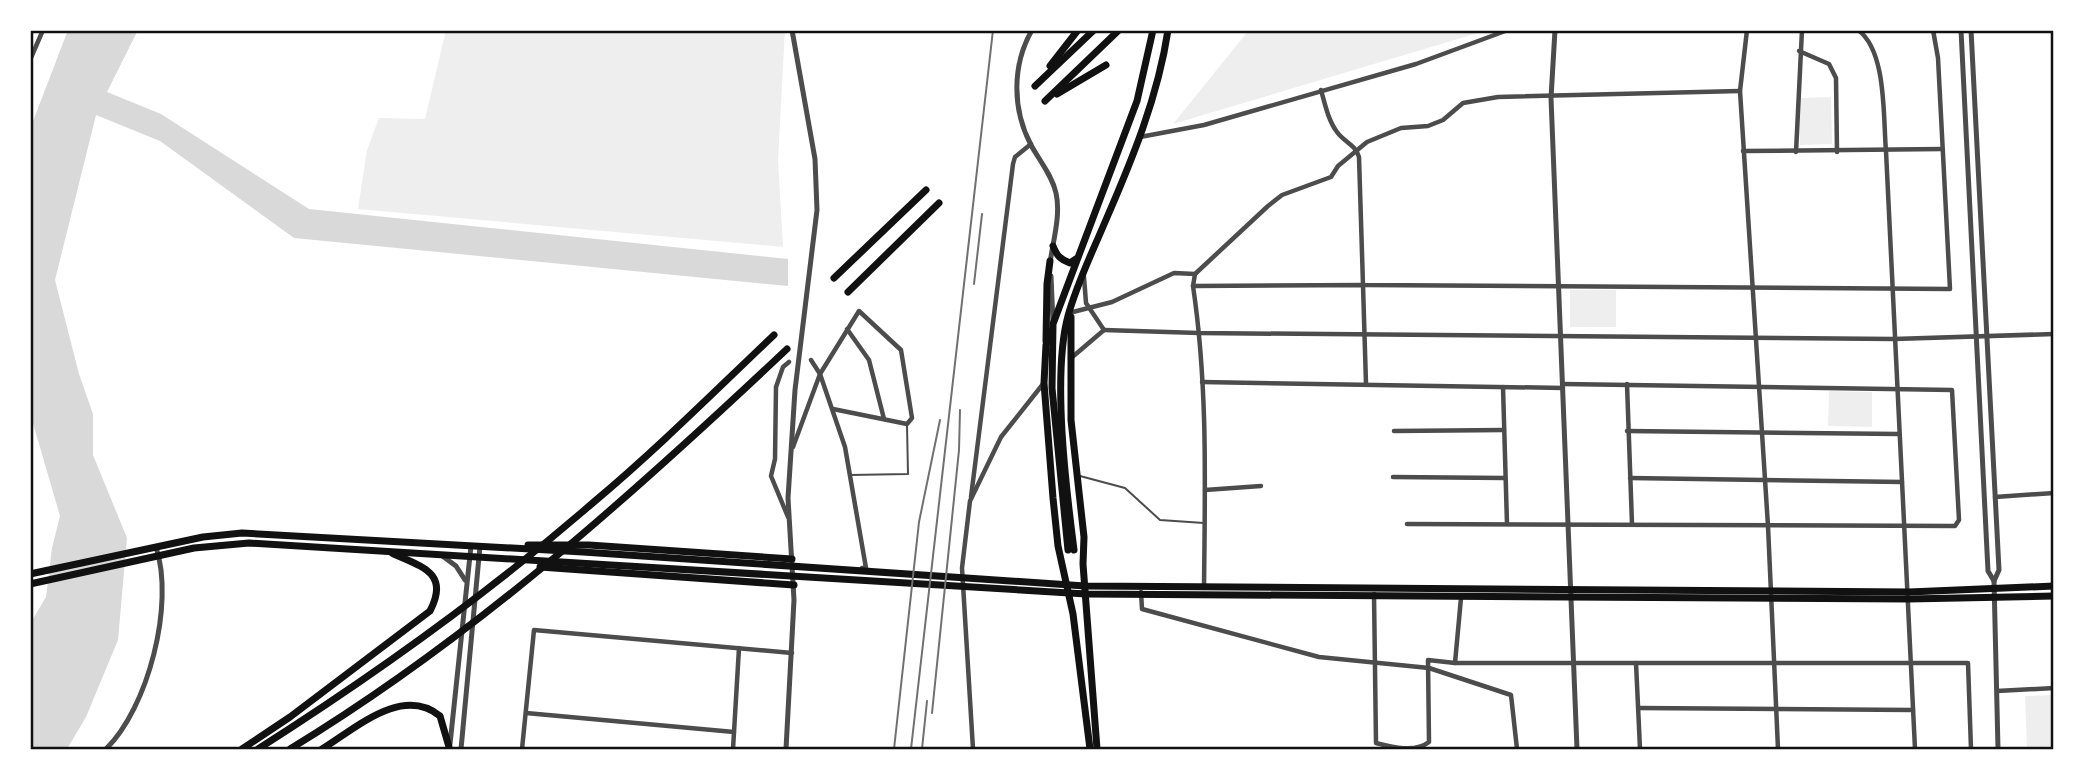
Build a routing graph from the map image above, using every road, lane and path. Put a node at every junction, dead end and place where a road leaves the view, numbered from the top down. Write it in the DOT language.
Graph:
graph roads {
  1 [pos="43,30"];
  2 [pos="792,30"];
  3 [pos="1032,30"];
  4 [pos="1078,30"];
  5 [pos="1094,30"];
  6 [pos="1119,30"];
  7 [pos="1153,30"];
  8 [pos="1168,30"];
  9 [pos="1508,30"];
  10 [pos="1555,30"];
  11 [pos="1748,30"];
  12 [pos="1802,30"];
  13 [pos="1858,30"];
  14 [pos="1933,30"];
  15 [pos="1971,30"];
  16 [pos="1866,32"];
  17 [pos="1960,32"];
  18 [pos="1799,51"];
  19 [pos="30,60"];
  20 [pos="1106,65"];
  21 [pos="1321,90"];
  22 [pos="1740,91"];
  23 [pos="1552,98"];
  24 [pos="1139,137"];
  25 [pos="1031,144"];
  26 [pos="1942,149"];
  27 [pos="1357,150"];
  28 [pos="1743,151"];
  29 [pos="1886,151"];
  30 [pos="1796,152"];
  31 [pos="1837,152"];
  32 [pos="926,190"];
  33 [pos="939,203"];
  34 [pos="1053,246"];
  35 [pos="1077,259"];
  36 [pos="1050,261"];
  37 [pos="1083,271"];
  38 [pos="1195,274"];
  39 [pos="834,278"];
  40 [pos="1363,285"];
  41 [pos="1193,286"];
  42 [pos="1561,288"];
  43 [pos="1752,288"];
  44 [pos="1893,290"];
  45 [pos="848,292"];
  46 [pos="1090,310"];
  47 [pos="1070,311"];
  48 [pos="1053,324"];
  49 [pos="847,330"];
  50 [pos="1104,330"];
  51 [pos="1199,333"];
  52 [pos="1367,333"];
  53 [pos="2054,334"];
  54 [pos="774,335"];
  55 [pos="1561,336"];
  56 [pos="1756,337"];
  57 [pos="1975,337"];
  58 [pos="1987,337"];
  59 [pos="1894,338"];
  60 [pos="1046,345"];
  61 [pos="787,348"];
  62 [pos="811,360"];
  63 [pos="1070,360"];
  64 [pos="789,362"];
  65 [pos="820,374"];
  66 [pos="1202,382"];
  67 [pos="1044,383"];
  68 [pos="1366,384"];
  69 [pos="1627,384"];
  70 [pos="1563,386"];
  71 [pos="1758,386"];
  72 [pos="1503,387"];
  73 [pos="1898,388"];
  74 [pos="832,409"];
  75 [pos="884,419"];
  76 [pos="907,424"];
  77 [pos="1504,430"];
  78 [pos="1394,431"];
  79 [pos="1627,431"];
  80 [pos="1762,433"];
  81 [pos="1899,434"];
  82 [pos="791,451"];
  83 [pos="850,475"];
  84 [pos="1076,475"];
  85 [pos="1393,477"];
  86 [pos="1504,478"];
  87 [pos="1630,478"];
  88 [pos="1763,481"];
  89 [pos="1902,482"];
  90 [pos="1261,486"];
  91 [pos="1205,490"];
  92 [pos="2054,493"];
  93 [pos="1995,497"];
  94 [pos="970,501"];
  95 [pos="789,520"];
  96 [pos="1205,523"];
  97 [pos="1407,524"];
  98 [pos="1507,524"];
  99 [pos="1569,524"];
  100 [pos="1632,524"];
  101 [pos="1903,525"];
  102 [pos="1768,526"];
  103 [pos="211,536"];
  104 [pos="471,546"];
  105 [pos="480,546"];
  106 [pos="194,548"];
  107 [pos="518,548"];
  108 [pos="158,551"];
  109 [pos="392,552"];
  110 [pos="441,555"];
  111 [pos="469,558"];
  112 [pos="478,558"];
  113 [pos="526,561"];
  114 [pos="792,561"];
  115 [pos="31,574"];
  116 [pos="1994,581"];
  117 [pos="31,583"];
  118 [pos="466,584"];
  119 [pos="794,585"];
  120 [pos="2054,586"];
  121 [pos="475,588"];
  122 [pos="1021,588"];
  123 [pos="1066,589"];
  124 [pos="1204,589"];
  125 [pos="1085,590"];
  126 [pos="1141,591"];
  127 [pos="1374,593"];
  128 [pos="1573,594"];
  129 [pos="1771,594"];
  130 [pos="1995,594"];
  131 [pos="1909,595"];
  132 [pos="2054,596"];
  133 [pos="1461,597"];
  134 [pos="739,648"];
  135 [pos="792,653"];
  136 [pos="1373,663"];
  137 [pos="1455,663"];
  138 [pos="1576,663"];
  139 [pos="1636,663"];
  140 [pos="1774,663"];
  141 [pos="1911,664"];
  142 [pos="1429,668"];
  143 [pos="2054,688"];
  144 [pos="1997,691"];
  145 [pos="1639,708"];
  146 [pos="1776,709"];
  147 [pos="1913,710"];
  148 [pos="526,713"];
  149 [pos="451,730"];
  150 [pos="463,732"];
  151 [pos="734,732"];
  152 [pos="449,748"];
  153 [pos="106,749"];
  154 [pos="242,749"];
  155 [pos="258,749"];
  156 [pos="290,749"];
  157 [pos="322,749"];
  158 [pos="461,749"];
  159 [pos="522,749"];
  160 [pos="733,749"];
  161 [pos="786,749"];
  162 [pos="973,749"];
  163 [pos="1090,749"];
  164 [pos="1097,749"];
  165 [pos="1517,749"];
  166 [pos="1577,749"];
  167 [pos="1640,749"];
  168 [pos="1778,749"];
  169 [pos="1915,749"];
  170 [pos="1971,749"];
  171 [pos="1998,749"];
  1 -- 19 [label="street"];
  2 -- 82 [label="street"];
  3 -- 25 [label="street"];
  4 -- 5 [label="main road"];
  6 -- 20 [label="main road"];
  7 -- 35 [label="main road"];
  8 -- 24 [label="main road"];
  9 -- 21 [label="street"];
  10 -- 23 [label="street"];
  11 -- 22 [label="street"];
  12 -- 18 [label="street"];
  13 -- 16 [label="street"];
  14 -- 26 [label="street"];
  15 -- 58 [label="street"];
  16 -- 29 [label="street"];
  17 -- 57 [label="street"];
  18 -- 30 [label="street"];
  18 -- 31 [label="street"];
  21 -- 24 [label="street"];
  21 -- 27 [label="street"];
  22 -- 23 [label="street"];
  22 -- 28 [label="street"];
  23 -- 27 [label="street"];
  23 -- 42 [label="street"];
  24 -- 37 [label="main road"];
  25 -- 34 [label="street"];
  25 -- 94 [label="street"];
  26 -- 29 [label="street"];
  26 -- 44 [label="street"];
  27 -- 38 [label="street"];
  27 -- 40 [label="street"];
  28 -- 30 [label="street"];
  28 -- 43 [label="street"];
  29 -- 31 [label="street"];
  29 -- 44 [label="street"];
  30 -- 31 [label="street"];
  32 -- 39 [label="main road"];
  33 -- 45 [label="main road"];
  34 -- 35 [label="main road"];
  34 -- 36 [label="street"];
  35 -- 48 [label="main road"];
  36 -- 48 [label="street"];
  36 -- 60 [label="main road"];
  37 -- 46 [label="street"];
  37 -- 47 [label="main road"];
  38 -- 41 [label="street"];
  38 -- 46 [label="street"];
  40 -- 41 [label="street"];
  40 -- 42 [label="street"];
  40 -- 52 [label="street"];
  41 -- 51 [label="street"];
  42 -- 43 [label="street"];
  42 -- 55 [label="street"];
  43 -- 44 [label="street"];
  43 -- 56 [label="street"];
  44 -- 59 [label="street"];
  46 -- 47 [label="street"];
  46 -- 50 [label="street"];
  47 -- 48 [label="main road"];
  47 -- 63 [label="main road"];
  48 -- 60 [label="main road"];
  49 -- 65 [label="street"];
  49 -- 75 [label="street"];
  49 -- 76 [label="street"];
  50 -- 51 [label="street"];
  50 -- 63 [label="street"];
  51 -- 52 [label="street"];
  51 -- 66 [label="street"];
  52 -- 55 [label="street"];
  52 -- 68 [label="street"];
  53 -- 58 [label="street"];
  54 -- 155 [label="main road"];
  55 -- 56 [label="street"];
  55 -- 70 [label="street"];
  56 -- 59 [label="street"];
  56 -- 71 [label="street"];
  57 -- 58 [label="street"];
  57 -- 59 [label="street"];
  57 -- 116 [label="street"];
  58 -- 93 [label="street"];
  59 -- 73 [label="street"];
  60 -- 67 [label="main road"];
  61 -- 156 [label="main road"];
  62 -- 65 [label="street"];
  63 -- 84 [label="main road"];
  64 -- 95 [label="street"];
  65 -- 74 [label="street"];
  65 -- 82 [label="street"];
  66 -- 68 [label="street"];
  66 -- 91 [label="street"];
  67 -- 94 [label="street"];
  67 -- 123 [label="main road"];
  68 -- 72 [label="street"];
  69 -- 70 [label="street"];
  69 -- 71 [label="street"];
  69 -- 79 [label="street"];
  70 -- 72 [label="street"];
  70 -- 99 [label="street"];
  71 -- 73 [label="street"];
  71 -- 80 [label="street"];
  72 -- 77 [label="street"];
  73 -- 81 [label="street"];
  73 -- 101 [label="street"];
  74 -- 75 [label="street"];
  74 -- 83 [label="street"];
  75 -- 76 [label="street"];
  76 -- 83 [label="lane"];
  77 -- 78 [label="street"];
  77 -- 86 [label="street"];
  79 -- 80 [label="street"];
  79 -- 87 [label="street"];
  80 -- 81 [label="street"];
  80 -- 88 [label="street"];
  81 -- 89 [label="street"];
  82 -- 95 [label="street"];
  83 -- 114 [label="street"];
  84 -- 96 [label="lane"];
  84 -- 125 [label="main road"];
  85 -- 86 [label="street"];
  86 -- 98 [label="street"];
  87 -- 88 [label="street"];
  87 -- 100 [label="street"];
  88 -- 89 [label="street"];
  88 -- 102 [label="street"];
  89 -- 101 [label="street"];
  90 -- 91 [label="street"];
  91 -- 96 [label="street"];
  92 -- 93 [label="street"];
  93 -- 116 [label="street"];
  94 -- 162 [label="street"];
  95 -- 114 [label="street"];
  96 -- 124 [label="street"];
  97 -- 98 [label="street"];
  98 -- 99 [label="street"];
  99 -- 100 [label="street"];
  99 -- 128 [label="street"];
  100 -- 102 [label="street"];
  101 -- 102 [label="street"];
  101 -- 131 [label="street"];
  102 -- 129 [label="street"];
  103 -- 104 [label="main road"];
  103 -- 106 [label="main road"];
  103 -- 108 [label="main road"];
  104 -- 105 [label="main road"];
  104 -- 111 [label="street"];
  105 -- 107 [label="main road"];
  105 -- 112 [label="street"];
  106 -- 108 [label="main road"];
  106 -- 109 [label="main road"];
  107 -- 114 [label="main road"];
  107 -- 122 [label="main road"];
  108 -- 115 [label="main road"];
  108 -- 117 [label="main road"];
  108 -- 153 [label="street"];
  109 -- 110 [label="main road"];
  109 -- 154 [label="main road"];
  110 -- 111 [label="main road"];
  110 -- 118 [label="street"];
  111 -- 112 [label="main road"];
  111 -- 118 [label="street"];
  112 -- 113 [label="main road"];
  112 -- 121 [label="street"];
  113 -- 119 [label="main road"];
  113 -- 122 [label="main road"];
  114 -- 119 [label="street"];
  116 -- 130 [label="street"];
  118 -- 121 [label="street"];
  118 -- 149 [label="street"];
  119 -- 135 [label="street"];
  120 -- 130 [label="main road"];
  121 -- 150 [label="street"];
  122 -- 123 [label="main road"];
  123 -- 125 [label="main road"];
  123 -- 163 [label="main road"];
  124 -- 126 [label="main road"];
  124 -- 127 [label="main road"];
  125 -- 126 [label="main road"];
  125 -- 164 [label="main road"];
  126 -- 127 [label="main road"];
  126 -- 136 [label="street"];
  127 -- 128 [label="main road"];
  127 -- 133 [label="main road"];
  127 -- 136 [label="street"];
  128 -- 129 [label="main road"];
  128 -- 133 [label="main road"];
  128 -- 138 [label="street"];
  129 -- 131 [label="main road"];
  129 -- 140 [label="street"];
  130 -- 131 [label="main road"];
  130 -- 132 [label="main road"];
  130 -- 144 [label="street"];
  131 -- 141 [label="street"];
  133 -- 137 [label="street"];
  134 -- 135 [label="street"];
  134 -- 148 [label="street"];
  134 -- 151 [label="street"];
  135 -- 161 [label="street"];
  136 -- 142 [label="street"];
  136 -- 142 [label="street"];
  137 -- 138 [label="street"];
  137 -- 142 [label="street"];
  138 -- 139 [label="street"];
  138 -- 166 [label="street"];
  139 -- 140 [label="street"];
  139 -- 145 [label="street"];
  140 -- 141 [label="street"];
  140 -- 146 [label="street"];
  141 -- 147 [label="street"];
  141 -- 170 [label="street"];
  142 -- 165 [label="street"];
  143 -- 144 [label="street"];
  144 -- 171 [label="street"];
  145 -- 146 [label="street"];
  145 -- 167 [label="street"];
  146 -- 147 [label="street"];
  146 -- 168 [label="street"];
  147 -- 169 [label="street"];
  148 -- 151 [label="street"];
  148 -- 159 [label="street"];
  149 -- 150 [label="street"];
  149 -- 152 [label="street"];
  150 -- 158 [label="street"];
  151 -- 160 [label="street"];
  152 -- 157 [label="main road"];
}
